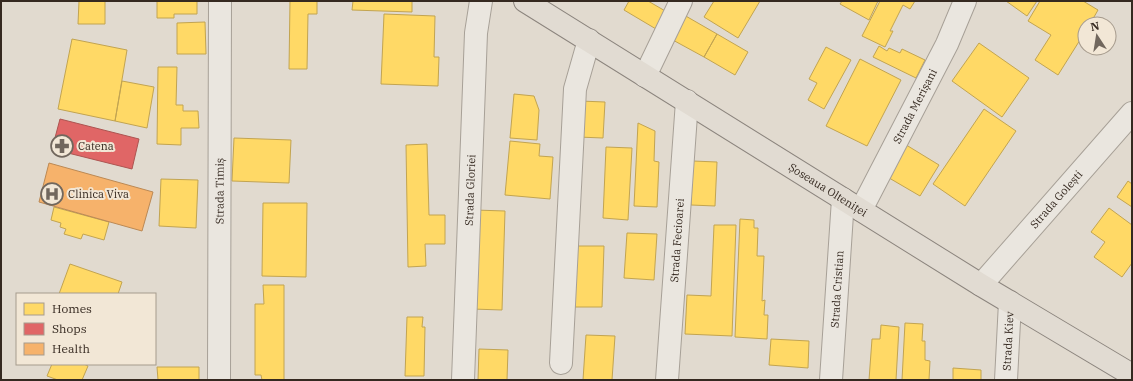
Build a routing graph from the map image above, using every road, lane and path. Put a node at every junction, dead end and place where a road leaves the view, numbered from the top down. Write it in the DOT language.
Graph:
graph roads {
  1 [pos="220,1"];
  2 [pos="481,1"];
  3 [pos="526,1"];
  4 [pos="682,1"];
  5 [pos="965,1"];
  6 [pos="589,40"];
  7 [pos="645,76"];
  8 [pos="687,102"];
  9 [pos="1132,113"];
  10 [pos="843,199"];
  11 [pos="861,210"];
  12 [pos="981,285"];
  13 [pos="1010,302"];
  14 [pos="561,364"];
  15 [pos="1132,375"];
  16 [pos="218,380"];
  17 [pos="463,380"];
  18 [pos="668,380"];
  19 [pos="830,380"];
  20 [pos="1006,380"];
  1 -- 16 [label="street, Strada Timiș"];
  2 -- 17 [label="street, Strada Gloriei"];
  3 -- 6 [label="main road, Șoseaua Olteniței"];
  4 -- 7 [label="street"];
  5 -- 11 [label="street, Strada Merișani"];
  6 -- 7 [label="main road, Șoseaua Olteniței"];
  6 -- 14 [label="street"];
  7 -- 8 [label="main road, Șoseaua Olteniței"];
  8 -- 10 [label="main road, Șoseaua Olteniței"];
  8 -- 18 [label="street, Strada Fecioarei"];
  9 -- 12 [label="street, Strada Golești"];
  10 -- 11 [label="main road, Șoseaua Olteniței"];
  10 -- 19 [label="street, Strada Cristian"];
  11 -- 12 [label="main road, Șoseaua Olteniței"];
  12 -- 13 [label="main road, Șoseaua Olteniței"];
  13 -- 15 [label="main road, Șoseaua Olteniței"];
  13 -- 20 [label="street, Strada Kiev"];
}
